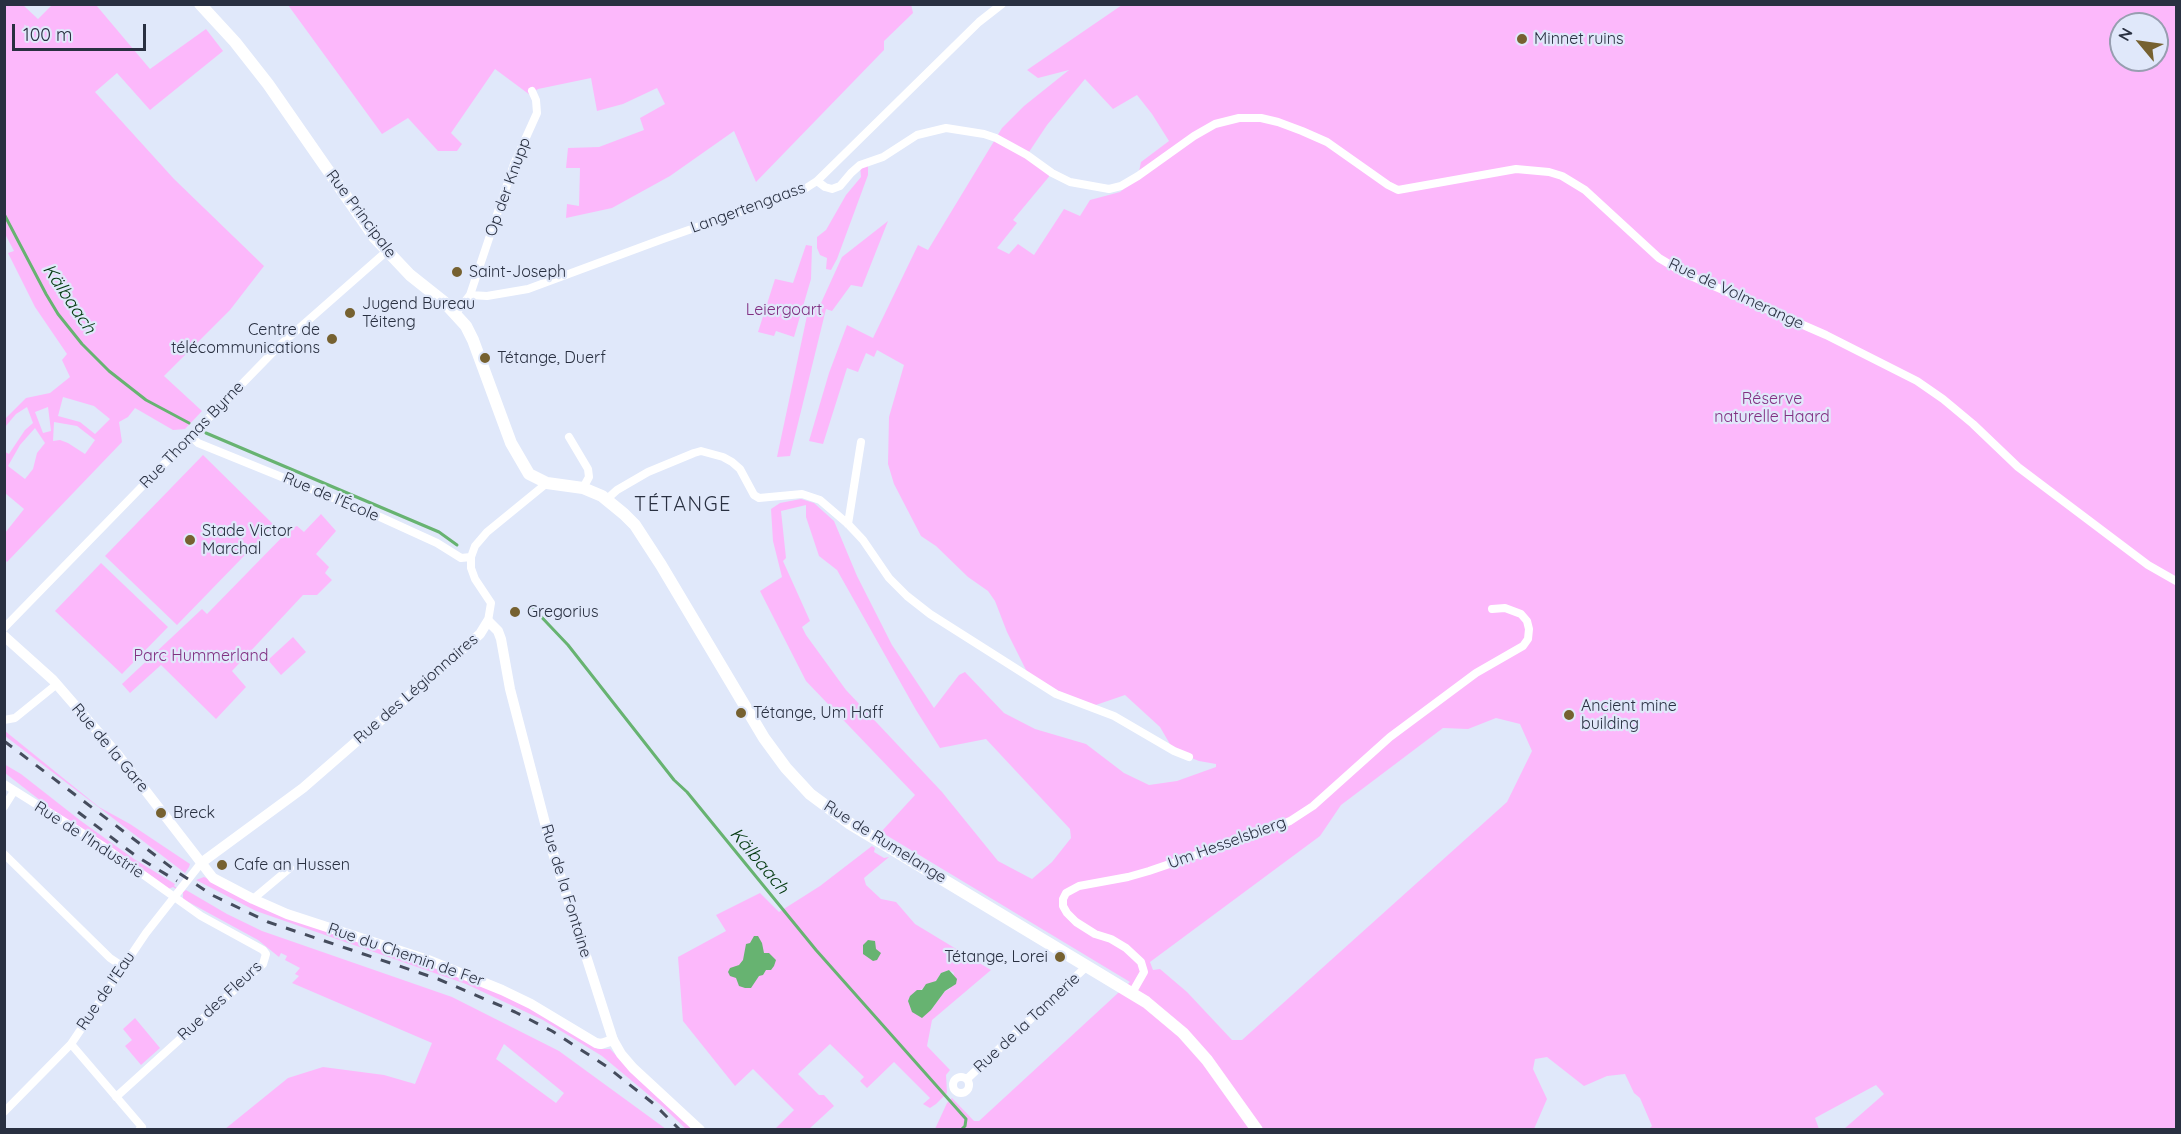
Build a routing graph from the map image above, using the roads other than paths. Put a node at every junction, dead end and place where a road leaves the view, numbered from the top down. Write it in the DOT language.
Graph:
graph roads {
  1 [pos="200,4"];
  2 [pos="1002,4"];
  3 [pos="532,91"];
  4 [pos="818,181"];
  5 [pos="387,251"];
  6 [pos="470,295"];
  7 [pos="456,313"];
  8 [pos="191,436"];
  9 [pos="569,437"];
  10 [pos="861,442"];
  11 [pos="547,483"];
  12 [pos="584,488"];
  13 [pos="607,499"];
  14 [pos="848,524"];
  15 [pos="471,557"];
  16 [pos="2176,581"];
  17 [pos="1492,609"];
  18 [pos="489,621"];
  19 [pos="4,628"];
  20 [pos="4,636"];
  21 [pos="57,684"];
  22 [pos="4,720"];
  23 [pos="1189,758"];
  24 [pos="4,784"];
  25 [pos="14,791"];
  26 [pos="4,807"];
  27 [pos="4,854"];
  28 [pos="201,863"];
  29 [pos="290,868"];
  30 [pos="172,897"];
  31 [pos="253,899"];
  32 [pos="122,966"];
  33 [pos="1087,966"];
  34 [pos="1132,993"];
  35 [pos="613,1040"];
  36 [pos="71,1044"];
  37 [pos="967,1079"];
  38 [pos="116,1097"];
  39 [pos="4,1112"];
  40 [pos="141,1128"];
  41 [pos="700,1130"];
  42 [pos="1257,1130"];
  1 -- 5 [label="main road, Rue Principale"];
  2 -- 4 [label="street, Langertengaass"];
  3 -- 6 [label="street, Op der Knupp"];
  4 -- 6 [label="street, Langertengaass"];
  4 -- 16 [label="street, Rue de Volmerange"];
  5 -- 7 [label="main road, Rue Principale"];
  5 -- 8 [label="street, Rue Thomas Byrne"];
  6 -- 7 [label="street, Op der Knupp"];
  7 -- 11 [label="main road, Rue Principale"];
  8 -- 15 [label="street, Rue de l'École"];
  8 -- 19 [label="street, Rue Thomas Byrne"];
  9 -- 12 [label="street"];
  10 -- 14 [label="street"];
  11 -- 12 [label="main road, Rue de Rumelange"];
  11 -- 15 [label="street"];
  12 -- 13 [label="main road, Rue de Rumelange"];
  13 -- 14 [label="street"];
  13 -- 33 [label="main road, Rue de Rumelange"];
  14 -- 23 [label="street"];
  15 -- 18 [label="street, Rue des Légionnaires"];
  17 -- 34 [label="street, Um Hesselsbierg"];
  18 -- 28 [label="main road, Rue des Légionnaires"];
  18 -- 35 [label="main road, Rue de la Fontaine"];
  20 -- 21 [label="main road, Rue de la Gare"];
  21 -- 22 [label="street"];
  21 -- 28 [label="main road, Rue de la Gare"];
  24 -- 25 [label="street, Rue de l'Industrie"];
  25 -- 26 [label="street"];
  25 -- 30 [label="street, Rue de l'Industrie"];
  27 -- 32 [label="street"];
  28 -- 30 [label="street, Rue de l'Eau"];
  28 -- 31 [label="main road, Rue du Chemin de Fer"];
  29 -- 31 [label="street"];
  30 -- 32 [label="street, Rue de l'Eau"];
  30 -- 38 [label="street, Rue des Fleurs"];
  31 -- 35 [label="main road, Rue du Chemin de Fer"];
  32 -- 36 [label="street, Rue de l'Eau"];
  33 -- 34 [label="main road, Rue de Rumelange"];
  33 -- 37 [label="street, Rue de la Tannerie"];
  34 -- 42 [label="main road, Rue de Rumelange"];
  35 -- 41 [label="main road, Rue de la Fontaine"];
  36 -- 38 [label="street"];
  36 -- 39 [label="street, Rue de l'Eau"];
  38 -- 40 [label="street"];
}
